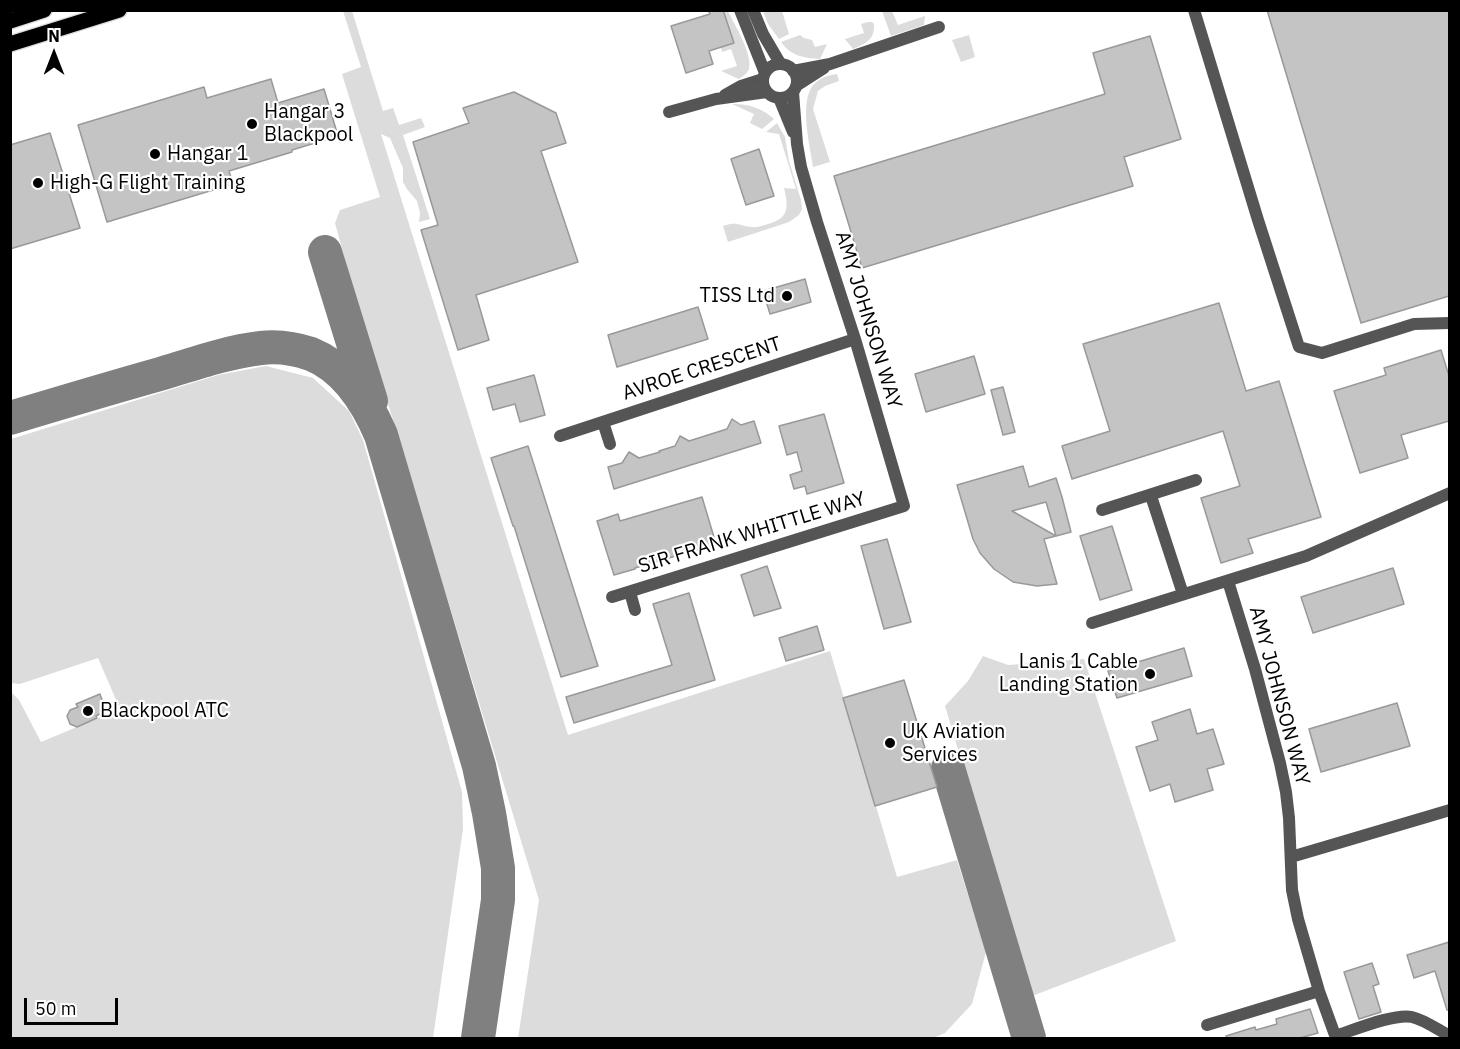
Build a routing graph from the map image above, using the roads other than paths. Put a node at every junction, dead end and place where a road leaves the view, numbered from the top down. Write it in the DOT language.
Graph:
graph roads {
  1 [pos="44,10"];
  2 [pos="119,10"];
  3 [pos="740,10"];
  4 [pos="753,10"];
  5 [pos="1194,10"];
  6 [pos="10,21"];
  7 [pos="939,27"];
  8 [pos="10,44"];
  9 [pos="780,63"];
  10 [pos="830,64"];
  11 [pos="793,71"];
  12 [pos="764,76"];
  13 [pos="794,89"];
  14 [pos="767,92"];
  15 [pos="779,98"];
  16 [pos="716,99"];
  17 [pos="669,112"];
  18 [pos="797,144"];
  19 [pos="1449,323"];
  20 [pos="855,339"];
  21 [pos="603,422"];
  22 [pos="560,436"];
  23 [pos="610,444"];
  24 [pos="1196,480"];
  25 [pos="1449,493"];
  26 [pos="1151,496"];
  27 [pos="904,506"];
  28 [pos="1102,510"];
  29 [pos="1228,581"];
  30 [pos="630,592"];
  31 [pos="1183,594"];
  32 [pos="612,597"];
  33 [pos="635,610"];
  34 [pos="1092,623"];
  35 [pos="1449,810"];
  36 [pos="1291,857"];
  37 [pos="1319,991"];
  38 [pos="1207,1025"];
  39 [pos="1449,1036"];
  40 [pos="1336,1037"];
  1 -- 6 [label="main road"];
  2 -- 8 [label="main road"];
  3 -- 12 [label="street"];
  4 -- 9 [label="street"];
  5 -- 19 [label="street"];
  7 -- 10 [label="street"];
  9 -- 11 [label="street"];
  9 -- 12 [label="street"];
  10 -- 11 [label="street"];
  10 -- 13 [label="street"];
  11 -- 13 [label="street"];
  12 -- 14 [label="street"];
  12 -- 16 [label="street"];
  13 -- 15 [label="street"];
  13 -- 18 [label="street, AMY JOHNSON WAY"];
  14 -- 15 [label="street"];
  14 -- 16 [label="street"];
  15 -- 18 [label="street, AMY JOHNSON WAY"];
  16 -- 17 [label="street"];
  18 -- 20 [label="street, AMY JOHNSON WAY"];
  20 -- 21 [label="street, AVROE CRESCENT"];
  20 -- 27 [label="street, AMY JOHNSON WAY"];
  21 -- 22 [label="street, AVROE CRESCENT"];
  21 -- 23 [label="street"];
  24 -- 26 [label="street"];
  25 -- 29 [label="street"];
  26 -- 28 [label="street"];
  26 -- 31 [label="street"];
  27 -- 30 [label="street, SIR FRANK WHITTLE WAY"];
  29 -- 31 [label="street"];
  29 -- 36 [label="street, AMY JOHNSON WAY"];
  30 -- 32 [label="street, SIR FRANK WHITTLE WAY"];
  30 -- 33 [label="street"];
  31 -- 34 [label="street"];
  35 -- 36 [label="street"];
  36 -- 37 [label="street, AMY JOHNSON WAY"];
  37 -- 38 [label="street"];
  37 -- 40 [label="street, AMY JOHNSON WAY"];
  39 -- 40 [label="street"];
}
